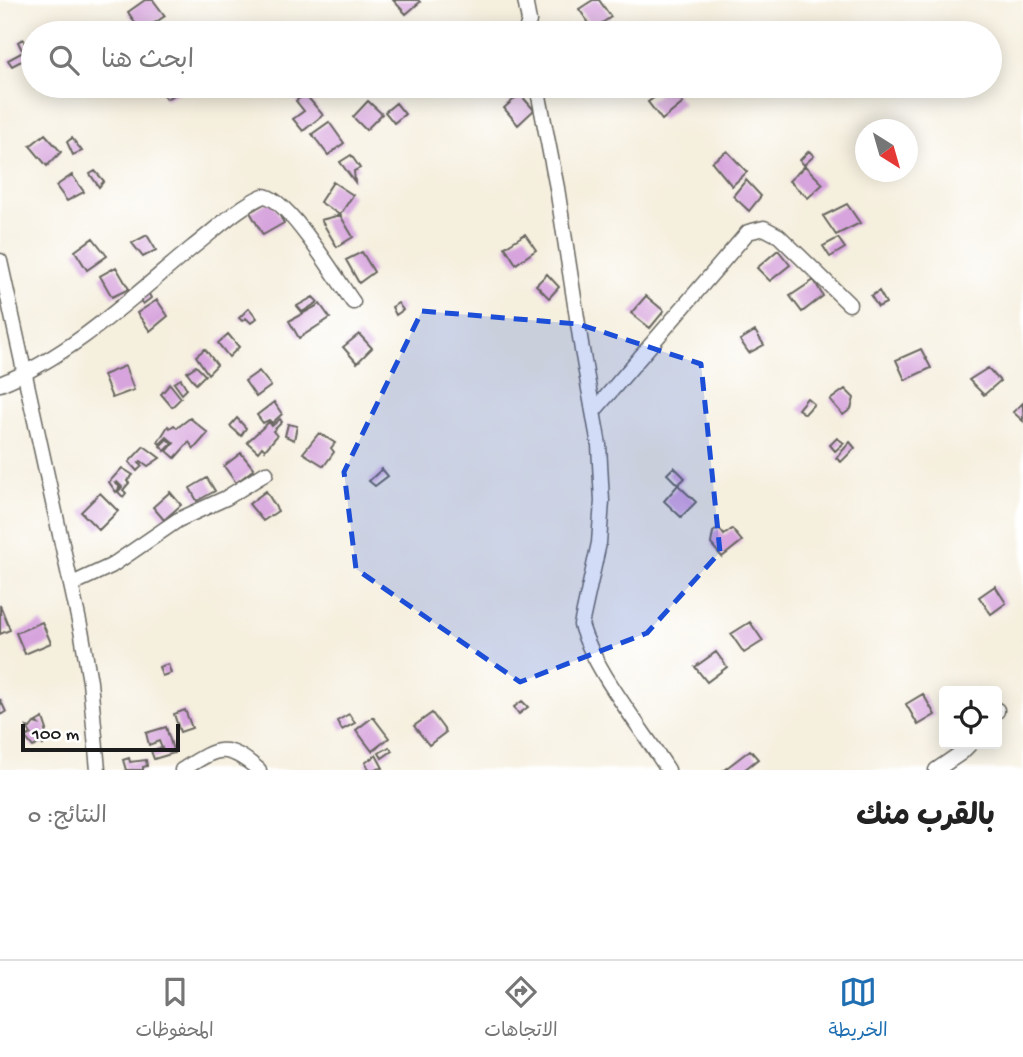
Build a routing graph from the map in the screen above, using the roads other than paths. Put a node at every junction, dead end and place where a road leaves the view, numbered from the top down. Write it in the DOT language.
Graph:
graph roads {
  1 [pos="525,0"];
  2 [pos="529,21"];
  3 [pos="539,98"];
  4 [pos="0,261"];
  5 [pos="353,302"];
  6 [pos="849,304"];
  7 [pos="26,373"];
  8 [pos="0,384"];
  9 [pos="593,412"];
  10 [pos="266,473"];
  11 [pos="72,584"];
  12 [pos="965,749"];
  13 [pos="97,770"];
  14 [pos="182,770"];
  15 [pos="259,770"];
  16 [pos="668,770"];
  17 [pos="936,770"];
  1 -- 2 [label="street"];
  3 -- 9 [label="street"];
  4 -- 7 [label="street"];
  5 -- 7 [label="street"];
  6 -- 9 [label="street"];
  7 -- 8 [label="street"];
  7 -- 11 [label="street"];
  9 -- 16 [label="street"];
  10 -- 11 [label="street"];
  11 -- 13 [label="street"];
  12 -- 17 [label="street"];
  14 -- 15 [label="street"];
}
